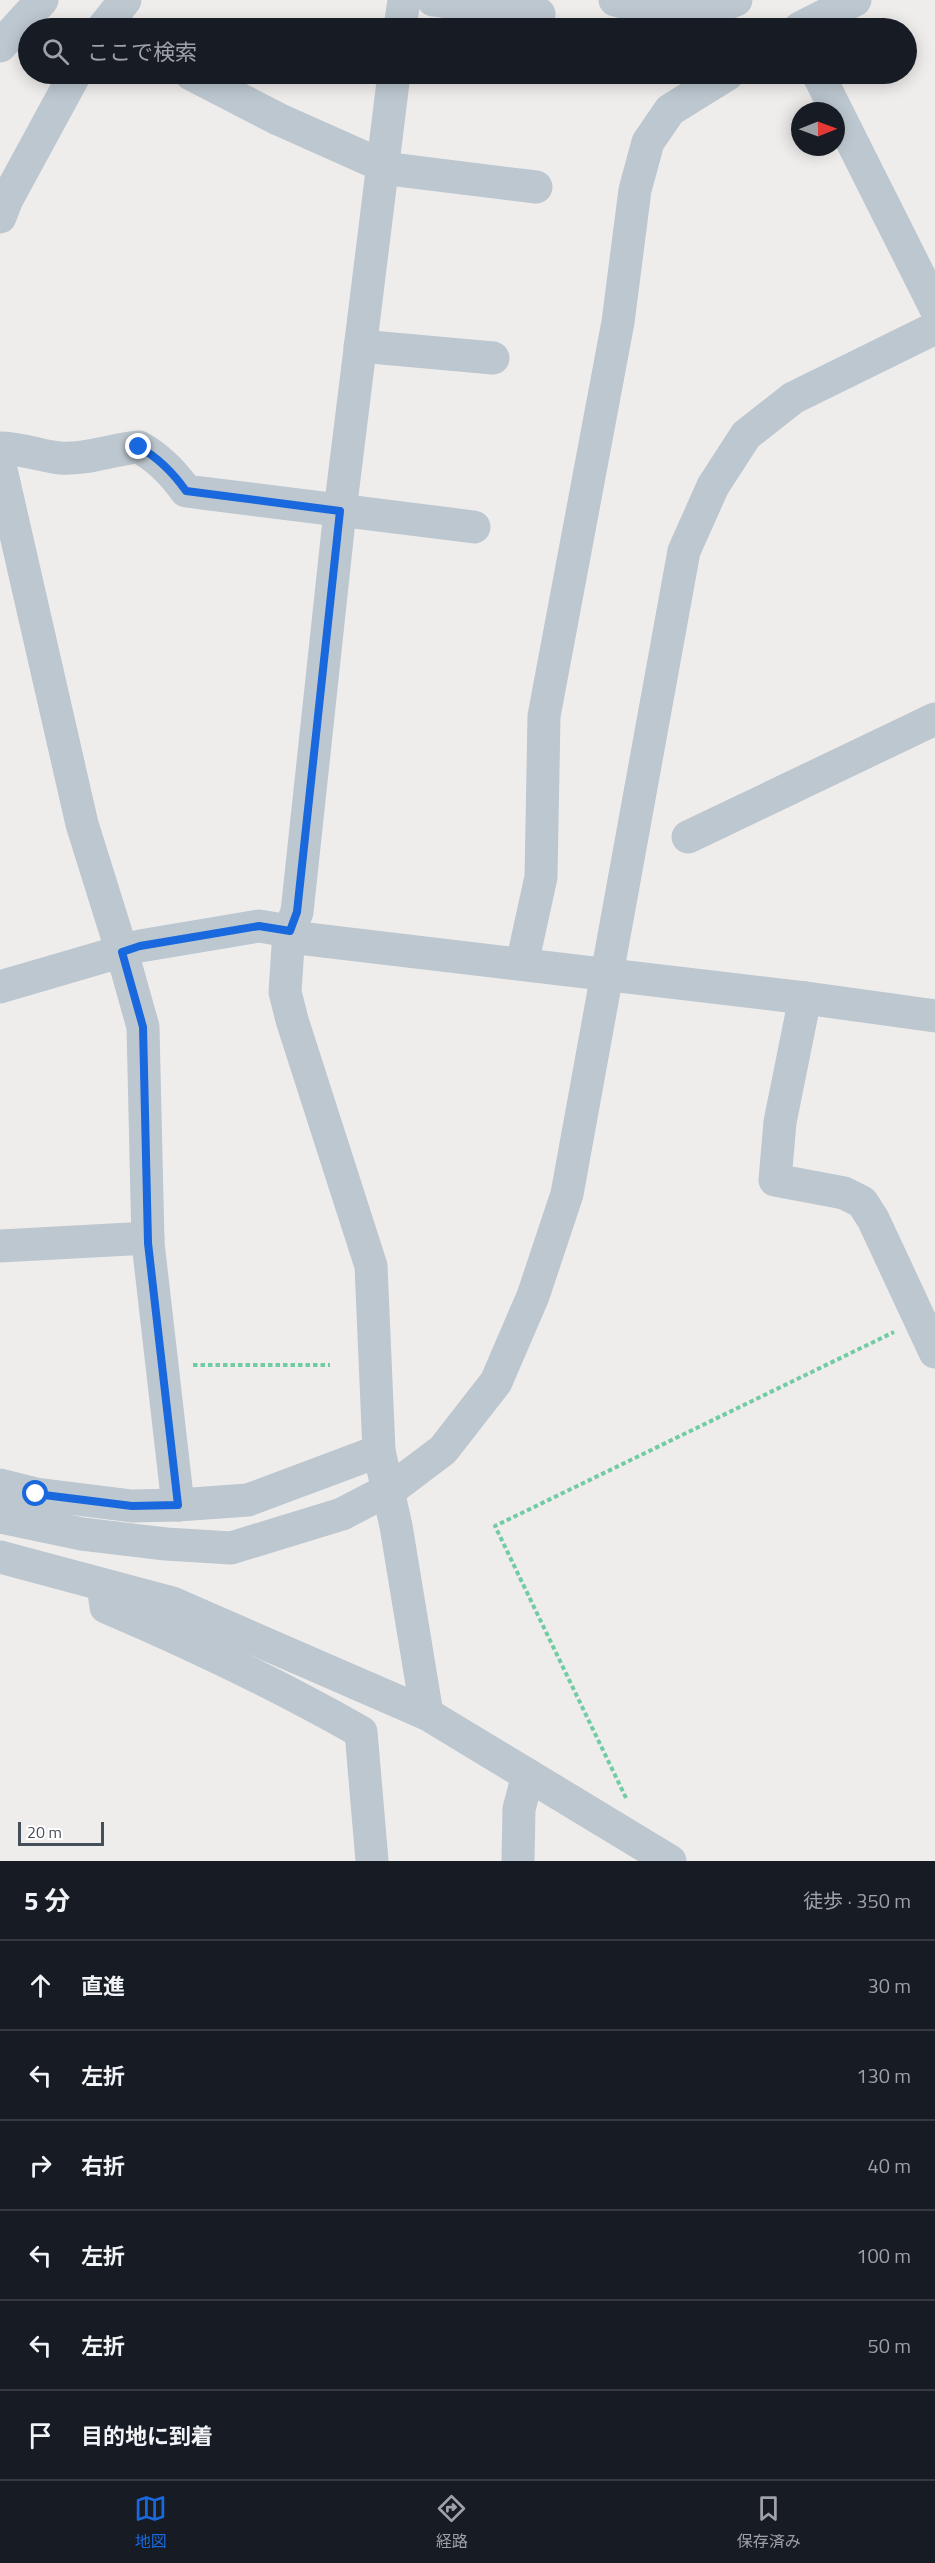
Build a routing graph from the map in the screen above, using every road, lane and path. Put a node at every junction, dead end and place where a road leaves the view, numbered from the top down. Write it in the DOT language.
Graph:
graph roads {
  1 [pos="42,0"];
  2 [pos="404,0"];
  3 [pos="433,0"];
  4 [pos="615,0"];
  5 [pos="736,0"];
  6 [pos="855,0"];
  7 [pos="538,14"];
  8 [pos="26,18"];
  9 [pos="401,18"];
  10 [pos="820,18"];
  11 [pos="18,26"];
  12 [pos="0,46"];
  13 [pos="70,84"];
  14 [pos="210,84"];
  15 [pos="393,84"];
  16 [pos="712,84"];
  17 [pos="824,84"];
  18 [pos="383,165"];
  19 [pos="536,187"];
  20 [pos="0,217"];
  21 [pos="935,307"];
  22 [pos="935,328"];
  23 [pos="360,346"];
  24 [pos="493,358"];
  25 [pos="0,448"];
  26 [pos="1,479"];
  27 [pos="340,511"];
  28 [pos="474,527"];
  29 [pos="935,719"];
  30 [pos="688,837"];
  31 [pos="290,934"];
  32 [pos="122,952"];
  33 [pos="522,964"];
  34 [pos="0,987"];
  35 [pos="805,998"];
  36 [pos="935,1016"];
  37 [pos="148,1238"];
  38 [pos="0,1246"];
  39 [pos="919,1320"];
  40 [pos="935,1352"];
  41 [pos="188,1365"];
  42 [pos="330,1365"];
  43 [pos="380,1458"];
  44 [pos="0,1485"];
  45 [pos="178,1505"];
  46 [pos="0,1517"];
  47 [pos="0,1557"];
  48 [pos="103,1585"];
  49 [pos="427,1714"];
  50 [pos="528,1775"];
  51 [pos="638,1842"];
  52 [pos="372,1861"];
  53 [pos="518,1861"];
  54 [pos="670,1861"];
  1 -- 8 [label="street"];
  2 -- 9 [label="street"];
  3 -- 7 [label="street"];
  4 -- 5 [label="street"];
  6 -- 10 [label="street"];
  11 -- 12 [label="street"];
  13 -- 20 [label="street"];
  14 -- 18 [label="street"];
  15 -- 18 [label="street"];
  16 -- 33 [label="street"];
  17 -- 21 [label="street"];
  18 -- 19 [label="street"];
  18 -- 23 [label="street"];
  22 -- 46 [label="street"];
  23 -- 24 [label="street"];
  23 -- 27 [label="street"];
  25 -- 27 [label="street"];
  26 -- 32 [label="street"];
  27 -- 28 [label="street"];
  27 -- 31 [label="street"];
  29 -- 30 [label="street"];
  31 -- 32 [label="street"];
  31 -- 33 [label="street"];
  31 -- 43 [label="street"];
  32 -- 34 [label="street"];
  32 -- 37 [label="street"];
  33 -- 35 [label="street"];
  35 -- 36 [label="street"];
  35 -- 39 [label="street"];
  37 -- 38 [label="street"];
  37 -- 45 [label="street"];
  39 -- 40 [label="street"];
  39 -- 51 [label="path"];
  41 -- 42 [label="path"];
  43 -- 45 [label="street"];
  43 -- 49 [label="street"];
  44 -- 45 [label="street"];
  47 -- 48 [label="street"];
  48 -- 49 [label="street"];
  48 -- 52 [label="street"];
  49 -- 50 [label="street"];
  50 -- 51 [label="street"];
  50 -- 53 [label="street"];
  51 -- 54 [label="street"];
}
